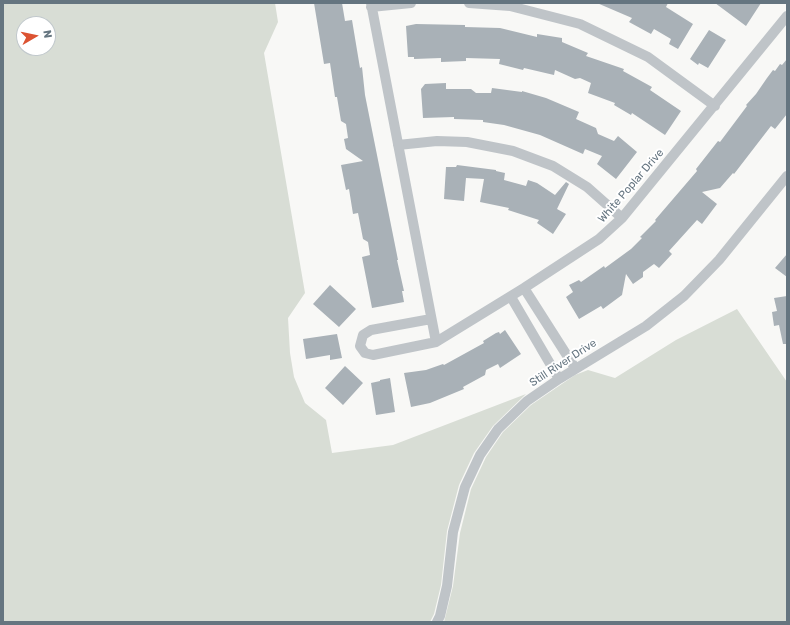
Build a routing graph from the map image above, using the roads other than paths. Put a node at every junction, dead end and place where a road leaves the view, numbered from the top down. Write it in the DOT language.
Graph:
graph roads {
  1 [pos="411,3"];
  2 [pos="469,3"];
  3 [pos="371,5"];
  4 [pos="787,16"];
  5 [pos="715,106"];
  6 [pos="398,145"];
  7 [pos="787,177"];
  8 [pos="622,218"];
  9 [pos="524,288"];
  10 [pos="511,296"];
  11 [pos="431,319"];
  12 [pos="553,333"];
  13 [pos="436,342"];
  14 [pos="538,342"];
  15 [pos="575,368"];
  16 [pos="559,378"];
  17 [pos="437,622"];
  1 -- 3 [label="street"];
  2 -- 5 [label="street"];
  3 -- 6 [label="street"];
  4 -- 5 [label="street, White Poplar Drive"];
  5 -- 8 [label="street, White Poplar Drive"];
  6 -- 8 [label="street"];
  6 -- 11 [label="street"];
  7 -- 15 [label="street, Still River Drive"];
  8 -- 9 [label="street, White Poplar Drive"];
  9 -- 10 [label="street, White Poplar Drive"];
  9 -- 12 [label="street"];
  10 -- 13 [label="street, White Poplar Drive"];
  10 -- 14 [label="street"];
  11 -- 13 [label="street"];
  11 -- 13 [label="street, White Poplar Drive"];
  12 -- 14 [label="street"];
  12 -- 15 [label="street"];
  14 -- 16 [label="street"];
  15 -- 16 [label="street, Still River Drive"];
  16 -- 17 [label="street, Still River Drive"];
}
